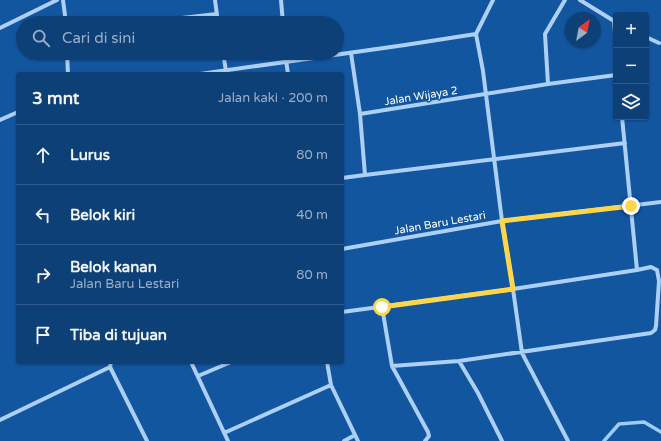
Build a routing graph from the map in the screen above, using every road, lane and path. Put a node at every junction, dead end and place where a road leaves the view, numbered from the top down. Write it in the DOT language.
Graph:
graph roads {
  1 [pos="57,0"];
  2 [pos="63,0"];
  3 [pos="215,0"];
  4 [pos="281,0"];
  5 [pos="493,0"];
  6 [pos="565,0"];
  7 [pos="580,0"];
  8 [pos="217,14"];
  9 [pos="24,16"];
  10 [pos="65,16"];
  11 [pos="199,16"];
  12 [pos="282,16"];
  13 [pos="16,20"];
  14 [pos="613,20"];
  15 [pos="0,28"];
  16 [pos="476,34"];
  17 [pos="649,38"];
  18 [pos="659,43"];
  19 [pos="350,53"];
  20 [pos="344,54"];
  21 [pos="67,60"];
  22 [pos="224,60"];
  23 [pos="300,60"];
  24 [pos="286,62"];
  25 [pos="226,71"];
  26 [pos="68,72"];
  27 [pos="217,72"];
  28 [pos="288,72"];
  29 [pos="613,75"];
  30 [pos="548,84"];
  31 [pos="485,94"];
  32 [pos="16,113"];
  33 [pos="360,114"];
  34 [pos="0,120"];
  35 [pos="622,120"];
  36 [pos="625,143"];
  37 [pos="494,158"];
  38 [pos="364,175"];
  39 [pos="344,178"];
  40 [pos="661,202"];
  41 [pos="631,206"];
  42 [pos="502,221"];
  43 [pos="344,249"];
  44 [pos="637,270"];
  45 [pos="660,281"];
  46 [pos="513,289"];
  47 [pos="382,307"];
  48 [pos="344,312"];
  49 [pos="659,320"];
  50 [pos="522,353"];
  51 [pos="459,361"];
  52 [pos="111,364"];
  53 [pos="192,364"];
  54 [pos="226,364"];
  55 [pos="327,364"];
  56 [pos="392,366"];
  57 [pos="110,367"];
  58 [pos="198,376"];
  59 [pos="331,385"];
  60 [pos="0,420"];
  61 [pos="224,433"];
  62 [pos="355,435"];
  63 [pos="146,441"];
  64 [pos="228,441"];
  65 [pos="344,441"];
  66 [pos="358,441"];
  67 [pos="424,441"];
  68 [pos="502,441"];
  69 [pos="568,441"];
  1 -- 9 [label="street"];
  2 -- 10 [label="street"];
  3 -- 8 [label="street"];
  4 -- 12 [label="street"];
  5 -- 16 [label="street"];
  6 -- 30 [label="street"];
  7 -- 14 [label="street"];
  8 -- 11 [label="street"];
  13 -- 15 [label="street"];
  16 -- 19 [label="street"];
  16 -- 31 [label="street"];
  17 -- 18 [label="street"];
  19 -- 20 [label="street"];
  19 -- 33 [label="street"];
  21 -- 26 [label="street"];
  22 -- 25 [label="street"];
  23 -- 24 [label="street"];
  24 -- 25 [label="street"];
  24 -- 28 [label="street"];
  25 -- 27 [label="street"];
  29 -- 30 [label="street, Jalan Wijaya 2"];
  30 -- 31 [label="street, Jalan Wijaya 2"];
  31 -- 33 [label="street, Jalan Wijaya 2"];
  31 -- 37 [label="street"];
  32 -- 34 [label="street"];
  33 -- 38 [label="street"];
  35 -- 36 [label="street"];
  36 -- 37 [label="street"];
  36 -- 41 [label="street"];
  37 -- 38 [label="street"];
  37 -- 42 [label="street"];
  38 -- 39 [label="street"];
  40 -- 41 [label="street, Jalan Baru Lestari"];
  41 -- 42 [label="street, Jalan Baru Lestari"];
  41 -- 44 [label="street"];
  42 -- 43 [label="street, Jalan Baru Lestari"];
  42 -- 46 [label="street"];
  44 -- 45 [label="street"];
  44 -- 46 [label="street"];
  45 -- 49 [label="street"];
  46 -- 47 [label="street"];
  46 -- 50 [label="street"];
  47 -- 48 [label="street"];
  47 -- 56 [label="street"];
  49 -- 50 [label="street"];
  50 -- 51 [label="street"];
  50 -- 69 [label="street"];
  51 -- 56 [label="street"];
  51 -- 68 [label="street"];
  52 -- 57 [label="street"];
  53 -- 58 [label="street"];
  54 -- 58 [label="street"];
  55 -- 59 [label="street"];
  56 -- 67 [label="street"];
  57 -- 60 [label="street"];
  57 -- 63 [label="street"];
  58 -- 61 [label="street"];
  59 -- 61 [label="street"];
  59 -- 62 [label="street"];
  61 -- 64 [label="street"];
  62 -- 65 [label="street"];
  62 -- 66 [label="street"];
}
